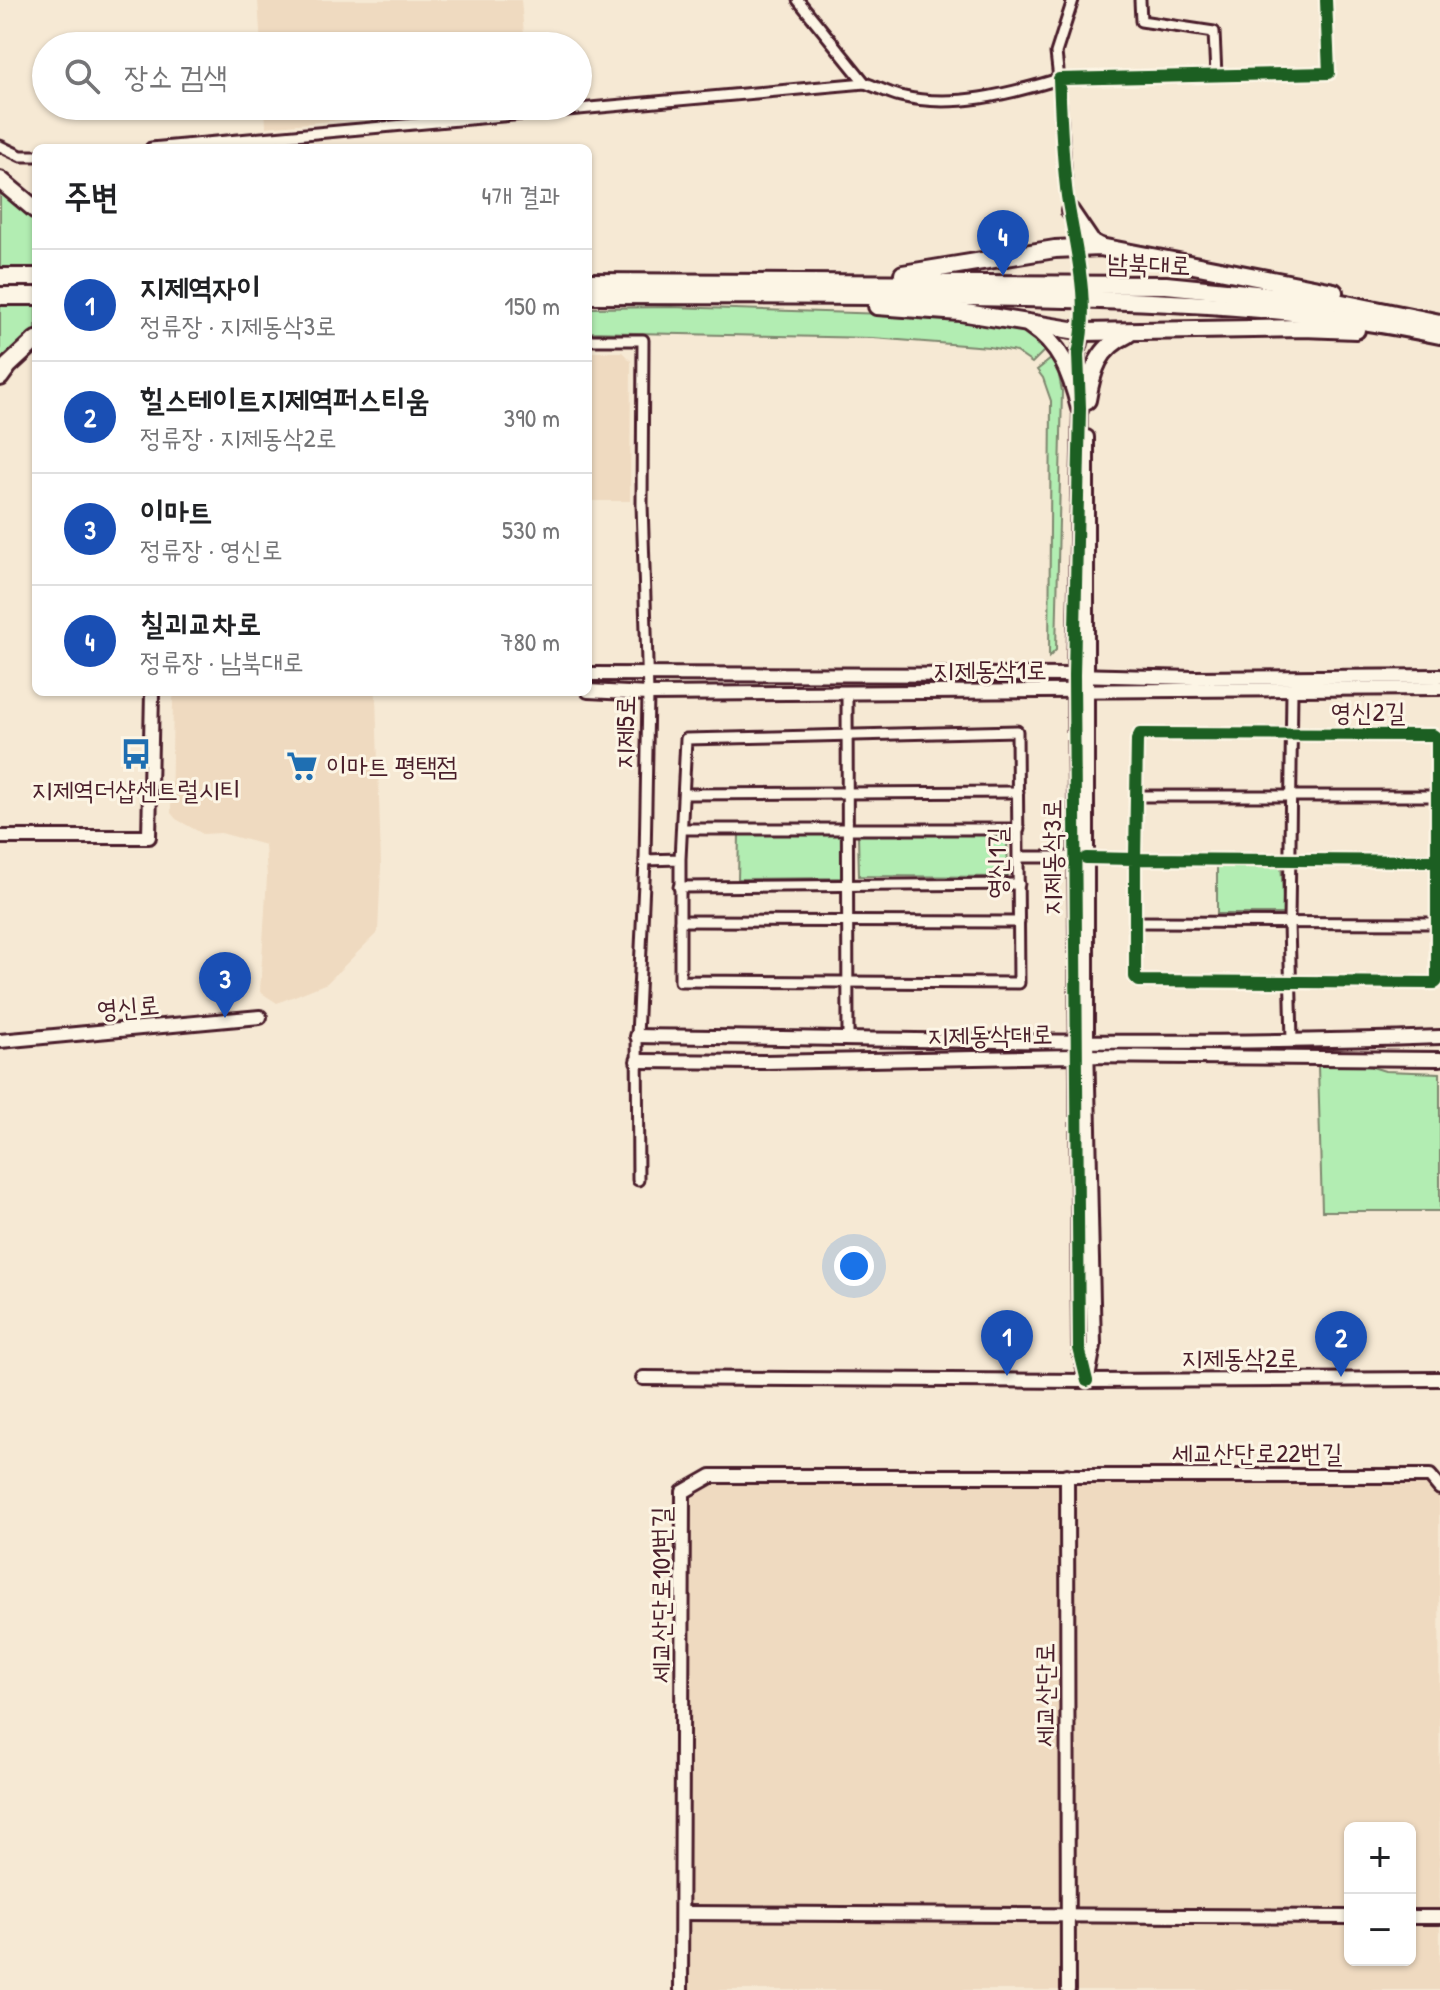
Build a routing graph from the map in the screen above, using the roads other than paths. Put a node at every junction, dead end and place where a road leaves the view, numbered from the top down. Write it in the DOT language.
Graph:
graph roads {
  1 [pos="798,0"];
  2 [pos="1073,0"];
  3 [pos="1140,0"];
  4 [pos="1326,0"];
  5 [pos="1216,75"];
  6 [pos="1059,79"];
  7 [pos="865,83"];
  8 [pos="592,110"];
  9 [pos="492,120"];
  10 [pos="260,143"];
  11 [pos="238,144"];
  12 [pos="0,146"];
  13 [pos="32,156"];
  14 [pos="0,180"];
  15 [pos="32,207"];
  16 [pos="1070,211"];
  17 [pos="1100,247"];
  18 [pos="1077,248"];
  19 [pos="1055,249"];
  20 [pos="1080,273"];
  21 [pos="0,277"];
  22 [pos="32,277"];
  23 [pos="592,282"];
  24 [pos="710,283"];
  25 [pos="592,295"];
  26 [pos="0,296"];
  27 [pos="32,296"];
  28 [pos="781,297"];
  29 [pos="1440,315"];
  30 [pos="1025,322"];
  31 [pos="1440,323"];
  32 [pos="1084,326"];
  33 [pos="1132,332"];
  34 [pos="1440,335"];
  35 [pos="592,340"];
  36 [pos="32,344"];
  37 [pos="1440,346"];
  38 [pos="0,377"];
  39 [pos="1083,404"];
  40 [pos="592,674"];
  41 [pos="1074,675"];
  42 [pos="1088,675"];
  43 [pos="647,676"];
  44 [pos="1440,676"];
  45 [pos="1440,688"];
  46 [pos="1292,690"];
  47 [pos="592,691"];
  48 [pos="1081,691"];
  49 [pos="847,693"];
  50 [pos="648,694"];
  51 [pos="152,696"];
  52 [pos="1290,734"];
  53 [pos="848,735"];
  54 [pos="1018,792"];
  55 [pos="848,793"];
  56 [pos="685,794"];
  57 [pos="1136,796"];
  58 [pos="1291,796"];
  59 [pos="1437,796"];
  60 [pos="682,829"];
  61 [pos="848,829"];
  62 [pos="1019,829"];
  63 [pos="0,837"];
  64 [pos="1019,857"];
  65 [pos="1080,858"];
  66 [pos="680,859"];
  67 [pos="1135,859"];
  68 [pos="645,860"];
  69 [pos="1290,860"];
  70 [pos="1437,861"];
  71 [pos="1019,884"];
  72 [pos="848,885"];
  73 [pos="679,887"];
  74 [pos="680,921"];
  75 [pos="848,922"];
  76 [pos="1019,922"];
  77 [pos="1135,922"];
  78 [pos="1289,923"];
  79 [pos="1437,923"];
  80 [pos="848,982"];
  81 [pos="1291,982"];
  82 [pos="260,1017"];
  83 [pos="637,1036"];
  84 [pos="1440,1037"];
  85 [pos="848,1039"];
  86 [pos="0,1041"];
  87 [pos="1292,1041"];
  88 [pos="1081,1042"];
  89 [pos="1082,1056"];
  90 [pos="1440,1059"];
  91 [pos="637,1061"];
  92 [pos="638,1180"];
  93 [pos="643,1378"];
  94 [pos="1440,1379"];
  95 [pos="1087,1381"];
  96 [pos="1067,1475"];
  97 [pos="1440,1488"];
  98 [pos="682,1913"];
  99 [pos="1069,1916"];
  100 [pos="1344,1917"];
  101 [pos="1416,1917"];
  102 [pos="1440,1917"];
  103 [pos="681,1990"];
  104 [pos="1068,1990"];
  1 -- 7 [label="street"];
  2 -- 6 [label="street"];
  3 -- 5 [label="street"];
  4 -- 5 [label="street"];
  5 -- 6 [label="street"];
  6 -- 7 [label="street"];
  6 -- 16 [label="street"];
  7 -- 8 [label="street"];
  9 -- 10 [label="street"];
  10 -- 11 [label="street"];
  12 -- 13 [label="street"];
  14 -- 15 [label="highway"];
  16 -- 17 [label="highway"];
  16 -- 18 [label="street"];
  16 -- 19 [label="highway"];
  17 -- 18 [label="highway"];
  17 -- 29 [label="highway"];
  18 -- 19 [label="highway"];
  18 -- 20 [label="street"];
  19 -- 24 [label="highway"];
  21 -- 22 [label="highway"];
  23 -- 24 [label="highway, 남북대로"];
  24 -- 31 [label="highway, 남북대로"];
  25 -- 28 [label="highway, 남북대로"];
  26 -- 27 [label="highway"];
  28 -- 30 [label="highway"];
  28 -- 34 [label="highway, 남북대로"];
  30 -- 32 [label="highway"];
  30 -- 39 [label="highway"];
  32 -- 33 [label="highway"];
  32 -- 39 [label="street, 지제동삭3로"];
  33 -- 37 [label="highway"];
  33 -- 39 [label="highway"];
  35 -- 43 [label="street, 지제5로"];
  36 -- 38 [label="highway"];
  39 -- 41 [label="street, 지제동삭3로"];
  39 -- 42 [label="street, 지제동삭3로"];
  40 -- 43 [label="street, 지제동삭1로"];
  41 -- 42 [label="street, 지제동삭1로"];
  41 -- 43 [label="street, 지제동삭1로"];
  41 -- 48 [label="street, 지제동삭3로"];
  42 -- 44 [label="street, 지제동삭1로"];
  42 -- 48 [label="street, 지제동삭3로"];
  43 -- 50 [label="street, 지제5로"];
  45 -- 46 [label="street, 지제동삭1로"];
  46 -- 48 [label="street, 지제동삭1로"];
  46 -- 52 [label="street"];
  47 -- 50 [label="street, 지제동삭1로"];
  48 -- 49 [label="street, 지제동삭1로"];
  48 -- 65 [label="street, 지제동삭3로"];
  49 -- 50 [label="street, 지제동삭1로"];
  49 -- 53 [label="street"];
  50 -- 68 [label="street, 지제5로"];
  51 -- 63 [label="street"];
  52 -- 57 [label="street, 영신2길"];
  52 -- 58 [label="street"];
  52 -- 59 [label="street, 영신2길"];
  53 -- 54 [label="street, 영신1길"];
  53 -- 55 [label="street"];
  53 -- 56 [label="street, 영신1길"];
  54 -- 55 [label="street"];
  54 -- 62 [label="street, 영신1길"];
  55 -- 56 [label="street"];
  55 -- 61 [label="street"];
  56 -- 60 [label="street, 영신1길"];
  57 -- 58 [label="street"];
  57 -- 67 [label="street, 영신2길"];
  58 -- 59 [label="street"];
  58 -- 69 [label="street"];
  59 -- 70 [label="street, 영신2길"];
  60 -- 61 [label="street"];
  60 -- 66 [label="street, 영신1길"];
  61 -- 62 [label="street"];
  61 -- 72 [label="street"];
  62 -- 64 [label="street, 영신1길"];
  64 -- 65 [label="street"];
  64 -- 71 [label="street, 영신1길"];
  65 -- 67 [label="street"];
  65 -- 88 [label="street, 지제동삭3로"];
  66 -- 68 [label="street"];
  66 -- 73 [label="street, 영신1길"];
  67 -- 69 [label="street"];
  67 -- 77 [label="street, 영신2길"];
  68 -- 83 [label="street, 지제5로"];
  69 -- 70 [label="street"];
  69 -- 78 [label="street"];
  70 -- 79 [label="street, 영신2길"];
  71 -- 72 [label="street"];
  71 -- 76 [label="street, 영신1길"];
  72 -- 73 [label="street"];
  72 -- 75 [label="street"];
  73 -- 74 [label="street, 영신1길"];
  74 -- 75 [label="street"];
  74 -- 80 [label="street, 영신1길"];
  75 -- 76 [label="street"];
  75 -- 80 [label="street"];
  76 -- 80 [label="street, 영신1길"];
  77 -- 78 [label="street"];
  77 -- 81 [label="street, 영신2길"];
  78 -- 79 [label="street"];
  78 -- 81 [label="street"];
  79 -- 81 [label="street, 영신2길"];
  80 -- 85 [label="street"];
  81 -- 87 [label="street"];
  82 -- 86 [label="street, 영신로"];
  83 -- 85 [label="street, 지제동삭대로"];
  83 -- 91 [label="street, 지제5로"];
  84 -- 87 [label="street, 지제동삭대로"];
  85 -- 88 [label="street, 지제동삭대로"];
  87 -- 88 [label="street, 지제동삭대로"];
  88 -- 89 [label="street, 지제동삭3로"];
  89 -- 90 [label="street, 지제동삭대로"];
  89 -- 91 [label="street, 지제동삭대로"];
  89 -- 95 [label="street, 지제동삭3로"];
  91 -- 92 [label="street, 지제5로"];
  93 -- 95 [label="street, 지제동삭2로"];
  94 -- 95 [label="street, 지제동삭2로"];
  96 -- 97 [label="street, 세교산단로22번길"];
  96 -- 98 [label="street, 세교산단로101번길"];
  96 -- 99 [label="street, 세교산단로"];
  98 -- 99 [label="street"];
  98 -- 103 [label="street, 세교산단로101번길"];
  99 -- 100 [label="street"];
  99 -- 104 [label="street, 세교산단로"];
  101 -- 102 [label="street"];
}
